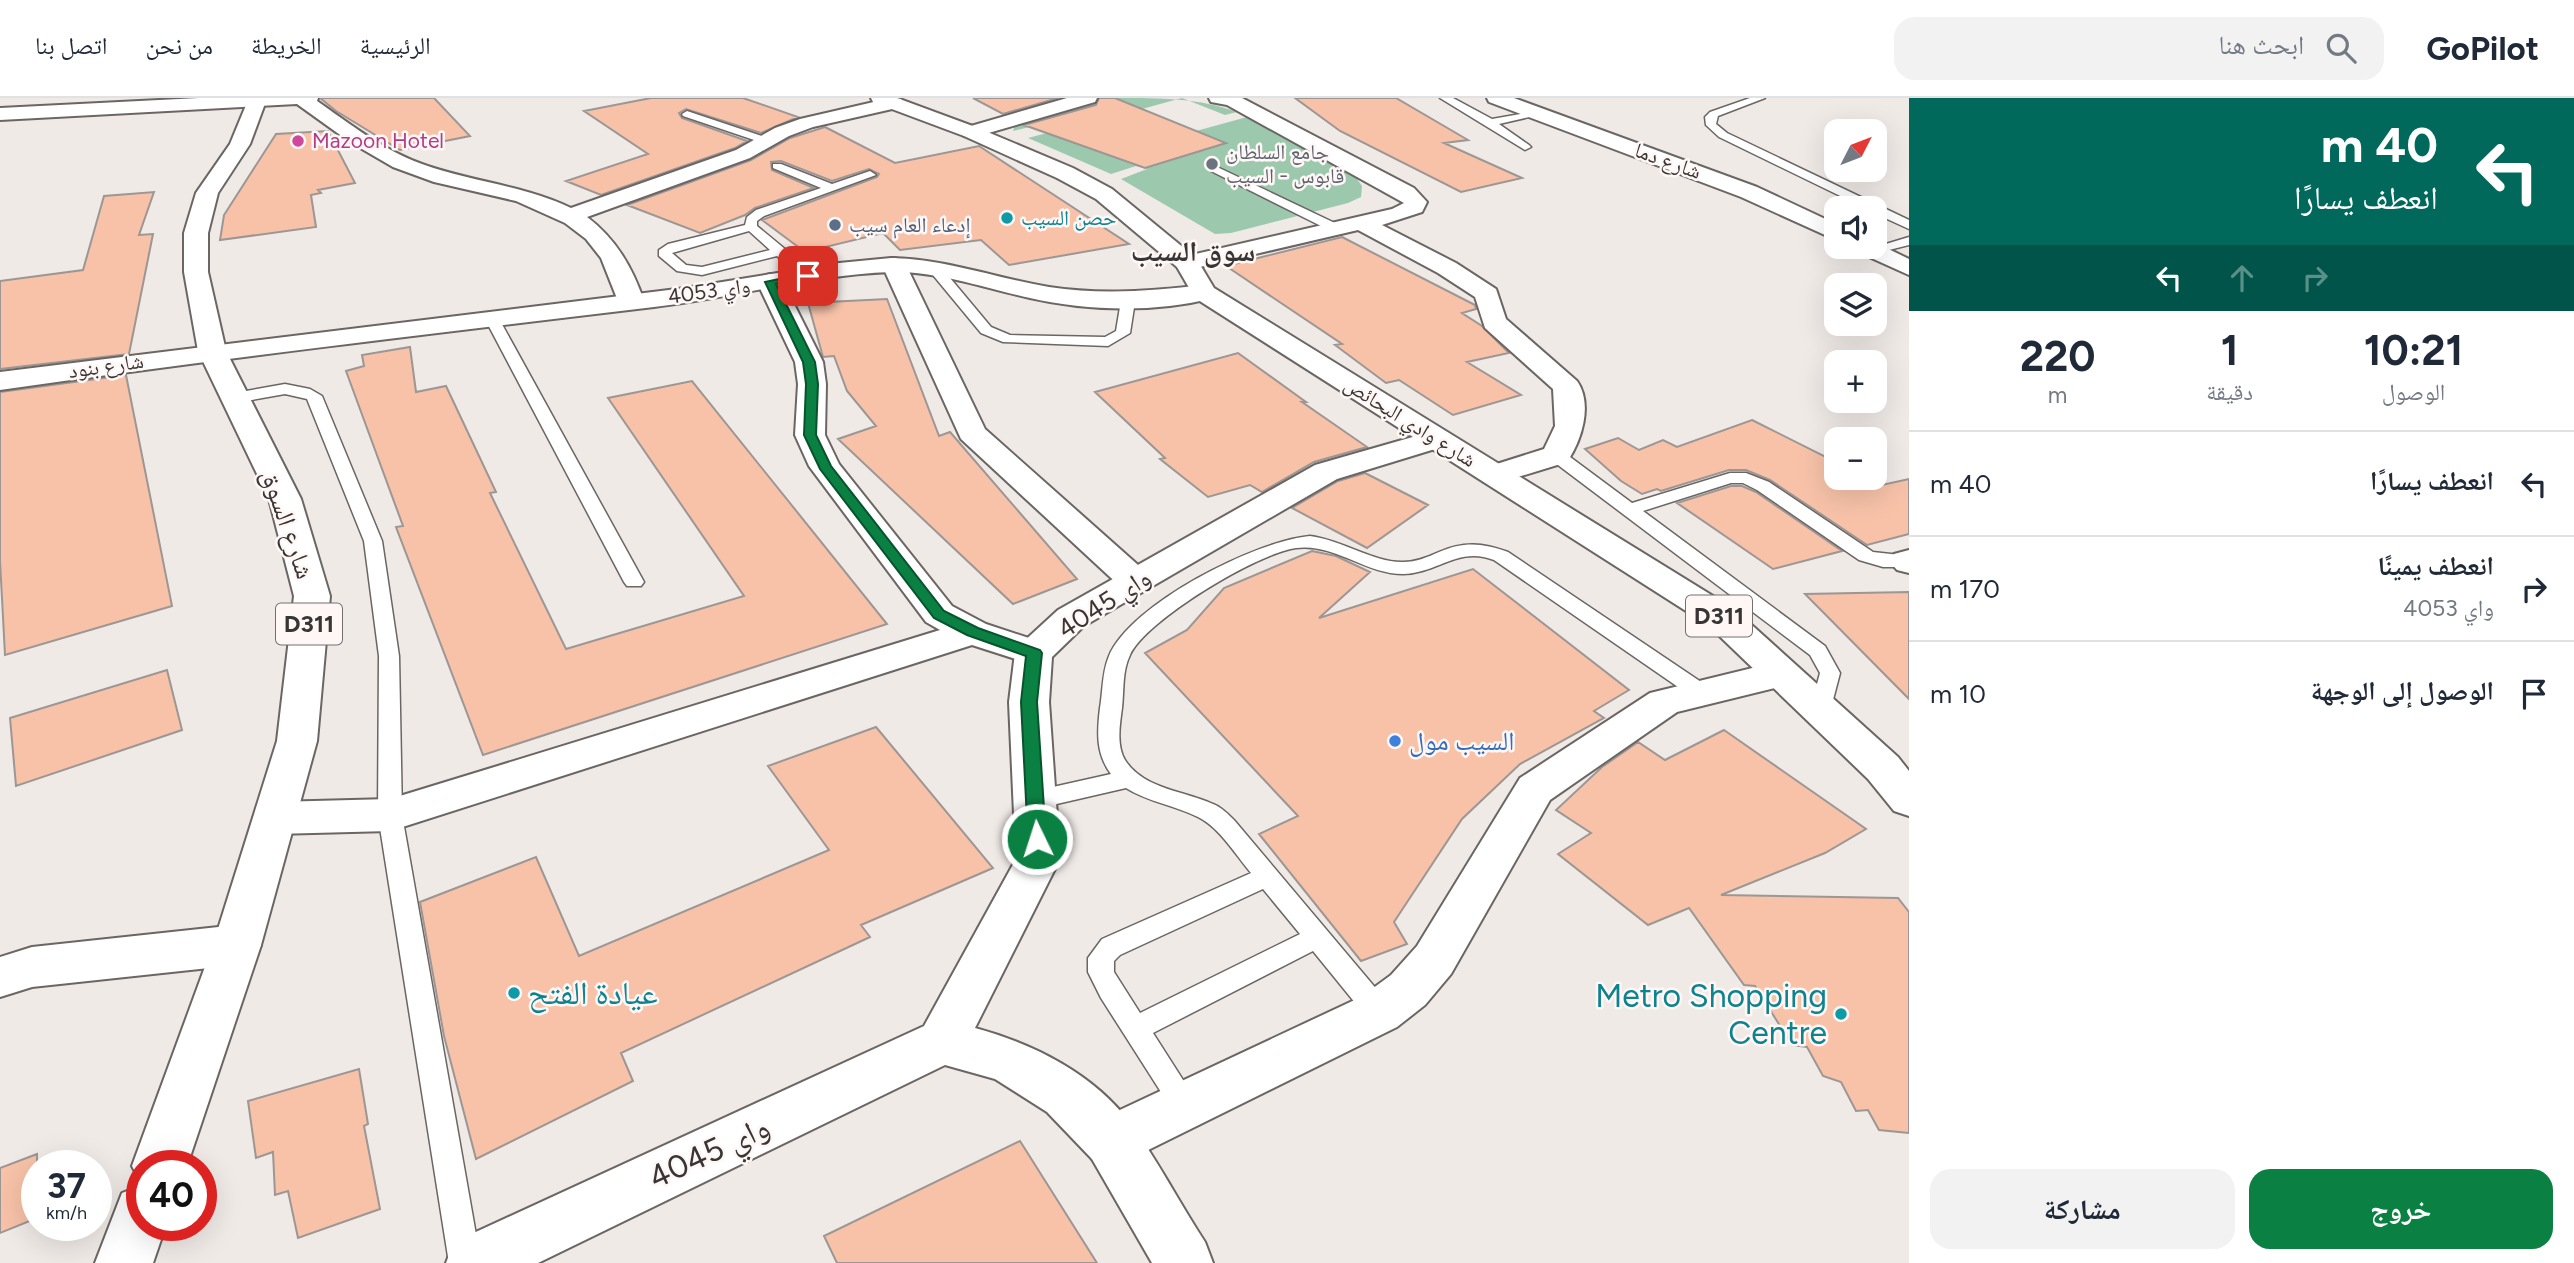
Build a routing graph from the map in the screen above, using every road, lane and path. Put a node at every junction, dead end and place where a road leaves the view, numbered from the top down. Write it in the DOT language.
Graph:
graph roads {
  1 [pos="12,98"];
  2 [pos="309,98"];
  3 [pos="1445,98"];
  4 [pos="1496,98"];
  5 [pos="1760,98"];
  6 [pos="258,99"];
  7 [pos="302,99"];
  8 [pos="1082,99"];
  9 [pos="1229,99"];
  10 [pos="887,101"];
  11 [pos="74,104"];
  12 [pos="0,113"];
  13 [pos="687,114"];
  14 [pos="1538,114"];
  15 [pos="1490,122"];
  16 [pos="971,132"];
  17 [pos="764,141"];
  18 [pos="1525,146"];
  19 [pos="777,166"];
  20 [pos="1215,169"];
  21 [pos="870,175"];
  22 [pos="831,188"];
  23 [pos="570,216"];
  24 [pos="1348,225"];
  25 [pos="1909,225"];
  26 [pos="751,226"];
  27 [pos="1824,227"];
  28 [pos="1909,241"];
  29 [pos="1887,245"];
  30 [pos="780,251"];
  31 [pos="1887,257"];
  32 [pos="1186,263"];
  33 [pos="894,265"];
  34 [pos="1909,268"];
  35 [pos="935,269"];
  36 [pos="808,276"];
  37 [pos="770,282"];
  38 [pos="1205,293"];
  39 [pos="631,301"];
  40 [pos="1128,301"];
  41 [pos="491,317"];
  42 [pos="212,351"];
  43 [pos="0,381"];
  44 [pos="235,398"];
  45 [pos="1437,439"];
  46 [pos="1556,455"];
  47 [pos="1495,475"];
  48 [pos="1629,510"];
  49 [pos="1908,561"];
  50 [pos="1135,581"];
  51 [pos="634,582"];
  52 [pos="973,632"];
  53 [pos="1034,653"];
  54 [pos="1782,674"];
  55 [pos="1702,693"];
  56 [pos="1821,710"];
  57 [pos="1128,779"];
  58 [pos="1035,800"];
  59 [pos="1909,800"];
  60 [pos="390,815"];
  61 [pos="275,818"];
  62 [pos="1266,877"];
  63 [pos="1317,937"];
  64 [pos="237,944"];
  65 [pos="0,977"];
  66 [pos="1379,1012"];
  67 [pos="1135,1029"];
  68 [pos="942,1042"];
  69 [pos="1185,1105"];
  70 [pos="1111,1141"];
  71 [pos="165,1150"];
  72 [pos="132,1241"];
  73 [pos="124,1263"];
  74 [pos="465,1263"];
  75 [pos="475,1263"];
  76 [pos="1184,1263"];
  1 -- 12 [label="street"];
  2 -- 7 [label="street"];
  3 -- 15 [label="lane"];
  4 -- 14 [label="street, شارع دما"];
  5 -- 25 [label="lane"];
  6 -- 7 [label="street"];
  6 -- 11 [label="street"];
  6 -- 42 [label="street, شارع السوق / D311"];
  7 -- 23 [label="street"];
  8 -- 16 [label="street"];
  9 -- 24 [label="street"];
  10 -- 16 [label="street, شارع وادي البحائص / D311"];
  10 -- 17 [label="street"];
  11 -- 12 [label="street"];
  13 -- 17 [label="lane"];
  14 -- 15 [label="lane"];
  14 -- 27 [label="street, شارع دما"];
  15 -- 18 [label="lane"];
  16 -- 32 [label="street, شارع وادي البحائص / D311"];
  17 -- 23 [label="street"];
  19 -- 22 [label="lane"];
  20 -- 24 [label="lane"];
  21 -- 22 [label="lane"];
  22 -- 26 [label="lane"];
  23 -- 39 [label="street"];
  24 -- 32 [label="street"];
  24 -- 46 [label="street"];
  26 -- 30 [label="lane"];
  26 -- 30 [label="lane"];
  28 -- 29 [label="lane"];
  30 -- 36 [label="lane"];
  31 -- 34 [label="street"];
  32 -- 38 [label="street, شارع وادي البحائص / D311"];
  33 -- 35 [label="street, واي 4053"];
  33 -- 36 [label="street, واي 4053"];
  33 -- 50 [label="street"];
  35 -- 40 [label="street, واي 4053"];
  35 -- 40 [label="lane"];
  36 -- 37 [label="street, واي 4053"];
  37 -- 39 [label="street, واي 4053"];
  37 -- 52 [label="street"];
  38 -- 40 [label="street, واي 4053"];
  38 -- 45 [label="street, شارع وادي البحائص / D311"];
  39 -- 41 [label="street, واي 4053"];
  41 -- 42 [label="street, واي 4053"];
  41 -- 51 [label="lane"];
  42 -- 43 [label="street, شارع بنود"];
  42 -- 44 [label="street, شارع السوق / D311"];
  44 -- 60 [label="lane"];
  44 -- 61 [label="street, شارع السوق / D311"];
  45 -- 47 [label="street, شارع وادي البحائص / D311"];
  45 -- 50 [label="street, واي 4045"];
  46 -- 47 [label="street"];
  46 -- 48 [label="lane"];
  47 -- 54 [label="street, شارع وادي البحائص / D311"];
  48 -- 49 [label="lane"];
  48 -- 56 [label="lane"];
  50 -- 53 [label="street, واي 4045"];
  52 -- 53 [label="street"];
  52 -- 60 [label="street"];
  53 -- 58 [label="street, واي 4045"];
  54 -- 55 [label="street"];
  54 -- 56 [label="street, شارع وادي البحائص / D311"];
  55 -- 57 [label="lane"];
  55 -- 66 [label="street"];
  56 -- 59 [label="street, شارع وادي البحائص / D311"];
  57 -- 58 [label="lane"];
  57 -- 62 [label="lane"];
  58 -- 68 [label="street, واي 4045"];
  60 -- 61 [label="street"];
  60 -- 74 [label="lane"];
  61 -- 64 [label="street, شارع السوق / D311"];
  62 -- 63 [label="lane"];
  62 -- 67 [label="lane"];
  63 -- 66 [label="lane"];
  63 -- 67 [label="lane"];
  64 -- 65 [label="street"];
  64 -- 71 [label="street, شارع السوق / D311"];
  66 -- 69 [label="street"];
  67 -- 69 [label="lane"];
  68 -- 70 [label="street"];
  68 -- 75 [label="street, واي 4045"];
  69 -- 70 [label="street"];
  70 -- 76 [label="street"];
  72 -- 73 [label="street"];
}
